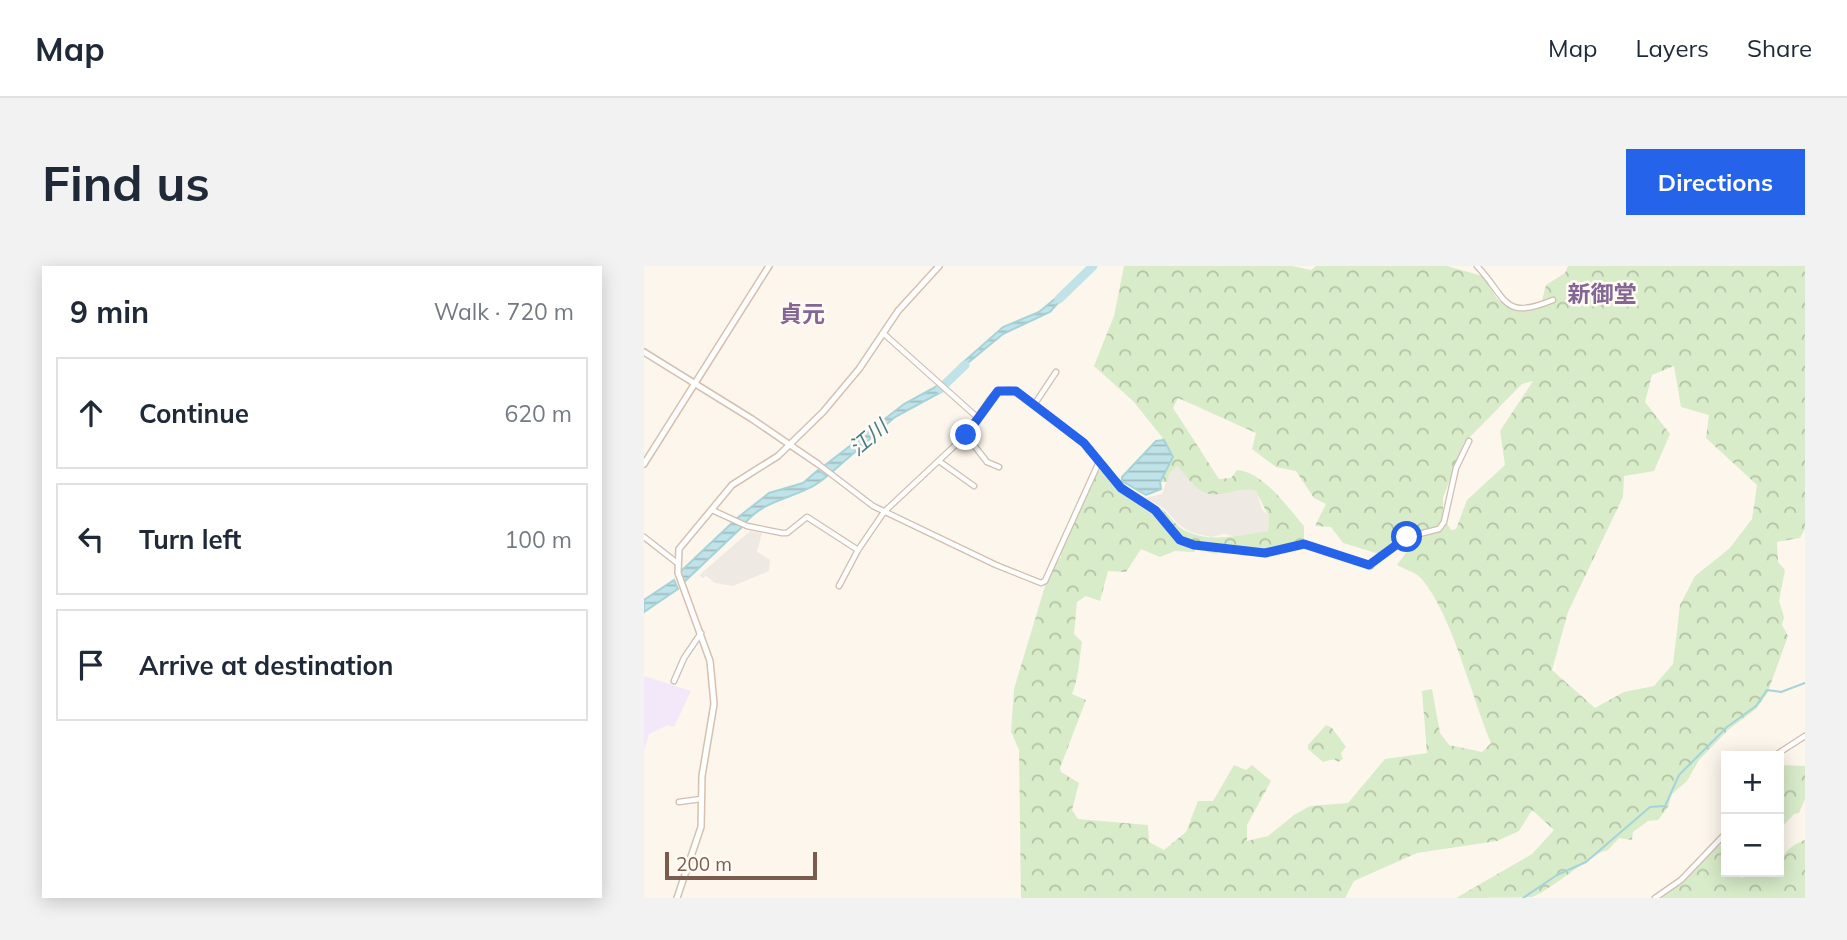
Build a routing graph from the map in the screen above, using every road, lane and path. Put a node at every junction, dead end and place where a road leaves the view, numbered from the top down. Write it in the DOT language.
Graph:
graph roads {
  1 [pos="769,266"];
  2 [pos="1477,266"];
  3 [pos="935,267"];
  4 [pos="1553,300"];
  5 [pos="883,333"];
  6 [pos="644,352"];
  7 [pos="1056,372"];
  8 [pos="695,382"];
  9 [pos="1034,405"];
  10 [pos="978,418"];
  11 [pos="966,435"];
  12 [pos="1469,441"];
  13 [pos="790,444"];
  14 [pos="939,461"];
  15 [pos="1099,462"];
  16 [pos="644,464"];
  17 [pos="818,464"];
  18 [pos="999,467"];
  19 [pos="974,485"];
  20 [pos="712,509"];
  21 [pos="884,512"];
  22 [pos="644,537"];
  23 [pos="858,550"];
  24 [pos="676,562"];
  25 [pos="839,586"];
  26 [pos="701,633"];
  27 [pos="674,681"];
  28 [pos="1805,736"];
  29 [pos="1782,751"];
  30 [pos="701,799"];
  31 [pos="679,802"];
  32 [pos="1721,838"];
  33 [pos="677,898"];
  34 [pos="1655,898"];
  1 -- 8 [label="street"];
  2 -- 4 [label="street"];
  3 -- 5 [label="street"];
  5 -- 10 [label="street"];
  5 -- 13 [label="street"];
  6 -- 8 [label="street"];
  7 -- 9 [label="street"];
  8 -- 13 [label="street"];
  8 -- 16 [label="street"];
  9 -- 10 [label="street"];
  9 -- 15 [label="street"];
  10 -- 11 [label="street"];
  11 -- 14 [label="street"];
  11 -- 18 [label="street"];
  12 -- 15 [label="street"];
  13 -- 17 [label="street"];
  13 -- 20 [label="street"];
  14 -- 19 [label="street"];
  14 -- 21 [label="street"];
  15 -- 21 [label="street"];
  17 -- 21 [label="street"];
  20 -- 23 [label="street"];
  20 -- 24 [label="street"];
  21 -- 23 [label="street"];
  22 -- 24 [label="street"];
  23 -- 25 [label="street"];
  24 -- 26 [label="street"];
  26 -- 27 [label="street"];
  26 -- 30 [label="street"];
  28 -- 29 [label="street"];
  30 -- 31 [label="street"];
  30 -- 33 [label="street"];
  32 -- 34 [label="street"];
}
